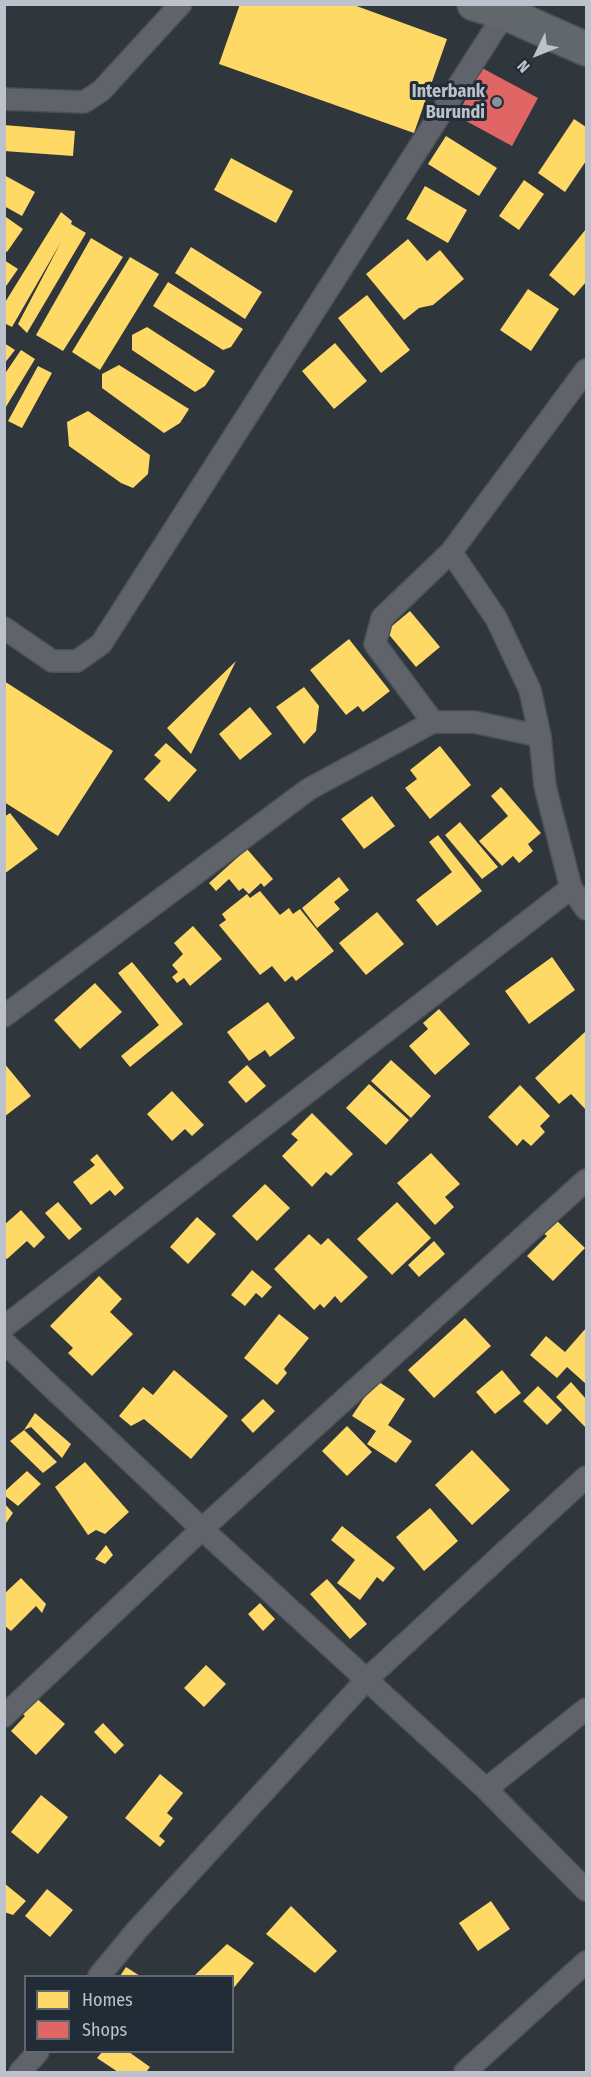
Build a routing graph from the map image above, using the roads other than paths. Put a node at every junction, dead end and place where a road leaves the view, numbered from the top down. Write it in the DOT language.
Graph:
graph roads {
  1 [pos="181,4"];
  2 [pos="489,9"];
  3 [pos="586,49"];
  4 [pos="4,99"];
  5 [pos="586,370"];
  6 [pos="451,552"];
  7 [pos="4,628"];
  8 [pos="433,722"];
  9 [pos="540,736"];
  10 [pos="570,888"];
  11 [pos="586,909"];
  12 [pos="4,1016"];
  13 [pos="586,1180"];
  14 [pos="4,1327"];
  15 [pos="4,1342"];
  16 [pos="586,1477"];
  17 [pos="202,1529"];
  18 [pos="367,1679"];
  19 [pos="586,1709"];
  20 [pos="4,1716"];
  21 [pos="486,1789"];
  22 [pos="586,1890"];
  23 [pos="586,1962"];
  24 [pos="101,1975"];
  25 [pos="37,2053"];
  26 [pos="21,2073"];
  27 [pos="465,2073"];
  1 -- 4 [label="street"];
  2 -- 3 [label="main road"];
  2 -- 7 [label="street"];
  5 -- 6 [label="street"];
  6 -- 8 [label="street"];
  6 -- 9 [label="street"];
  8 -- 9 [label="street"];
  8 -- 12 [label="street"];
  9 -- 10 [label="street"];
  10 -- 11 [label="street"];
  10 -- 14 [label="street"];
  13 -- 17 [label="street"];
  15 -- 17 [label="street"];
  16 -- 18 [label="street"];
  17 -- 18 [label="street"];
  17 -- 20 [label="street"];
  18 -- 21 [label="street"];
  18 -- 24 [label="street"];
  19 -- 21 [label="street"];
  21 -- 22 [label="street"];
  23 -- 27 [label="street"];
  25 -- 26 [label="street"];
}
